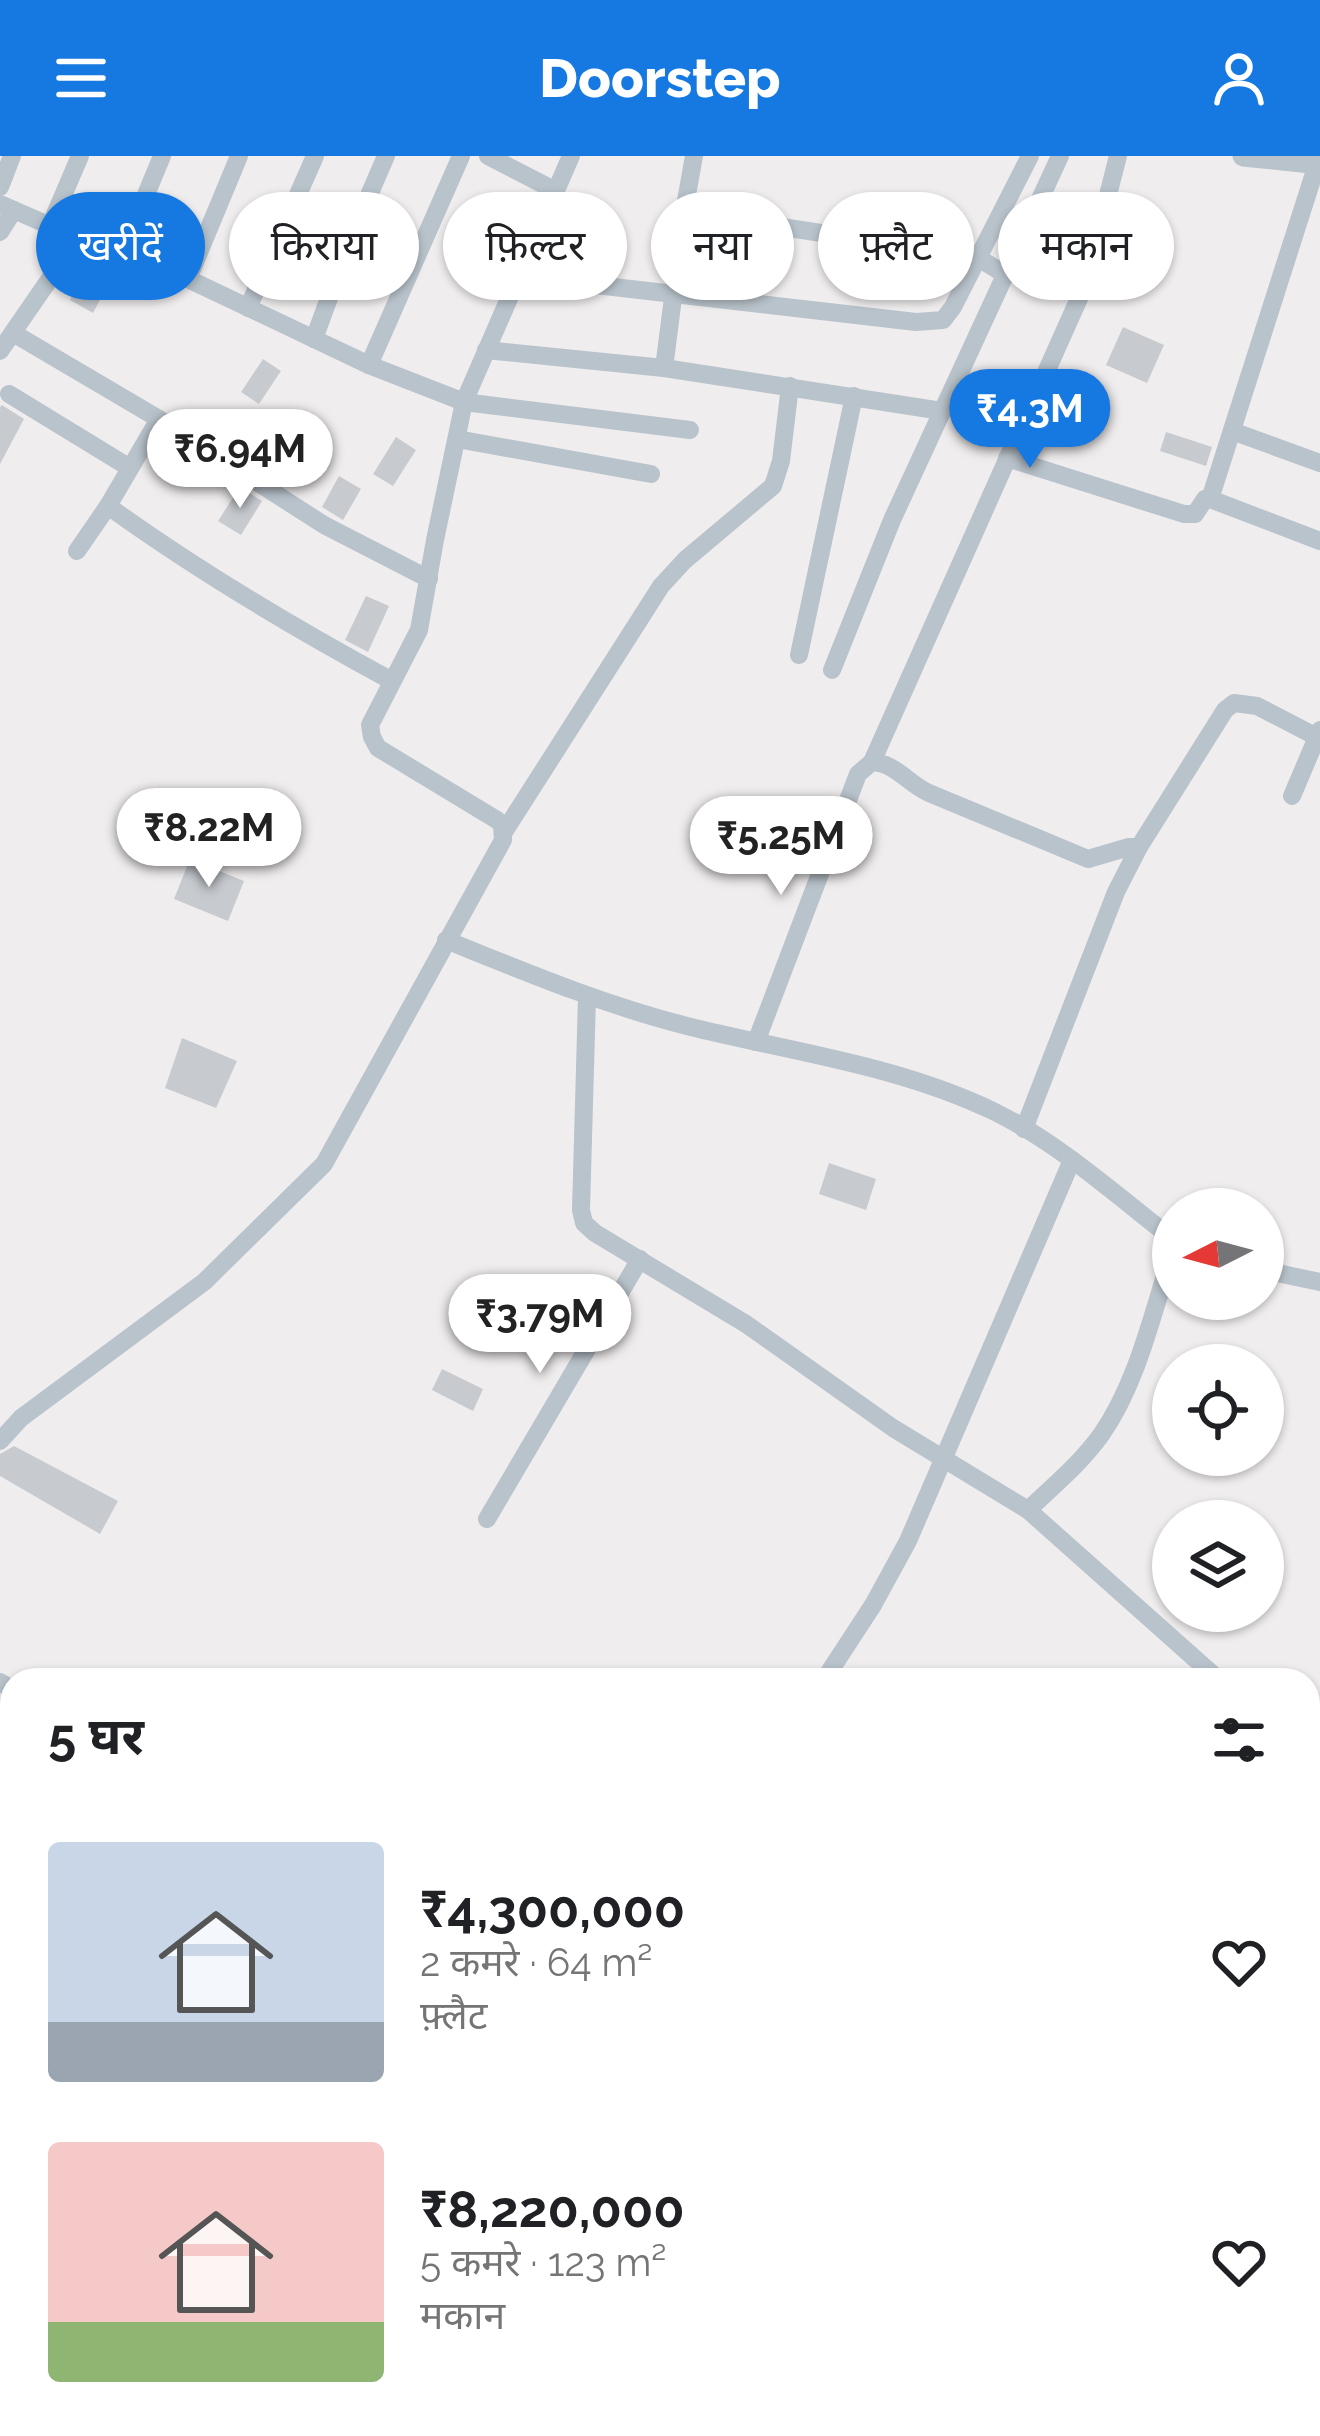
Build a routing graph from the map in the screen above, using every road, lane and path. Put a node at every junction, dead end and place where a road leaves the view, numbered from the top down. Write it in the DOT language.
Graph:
graph roads {
  1 [pos="12,156"];
  2 [pos="80,156"];
  3 [pos="162,156"];
  4 [pos="239,156"];
  5 [pos="316,156"];
  6 [pos="386,156"];
  7 [pos="461,156"];
  8 [pos="488,156"];
  9 [pos="571,156"];
  10 [pos="694,156"];
  11 [pos="1030,156"];
  12 [pos="1060,156"];
  13 [pos="1118,156"];
  14 [pos="1244,156"];
  15 [pos="1319,164"];
  16 [pos="0,187"];
  17 [pos="554,190"];
  18 [pos="65,192"];
  19 [pos="147,192"];
  20 [pos="688,192"];
  21 [pos="1044,192"];
  22 [pos="7,207"];
  23 [pos="36,220"];
  24 [pos="794,229"];
  25 [pos="0,232"];
  26 [pos="205,238"];
  27 [pos="977,257"];
  28 [pos="998,270"];
  29 [pos="205,287"];
  30 [pos="998,292"];
  31 [pos="36,299"];
  32 [pos="507,300"];
  33 [pos="673,300"];
  34 [pos="742,300"];
  35 [pos="248,308"];
  36 [pos="13,333"];
  37 [pos="314,339"];
  38 [pos="486,350"];
  39 [pos="0,351"];
  40 [pos="369,365"];
  41 [pos="664,368"];
  42 [pos="790,386"];
  43 [pos="9,394"];
  44 [pos="854,396"];
  45 [pos="464,402"];
  46 [pos="942,411"];
  47 [pos="159,419"];
  48 [pos="690,430"];
  49 [pos="1232,431"];
  50 [pos="457,439"];
  51 [pos="1006,458"];
  52 [pos="1320,463"];
  53 [pos="130,468"];
  54 [pos="651,474"];
  55 [pos="1210,499"];
  56 [pos="108,506"];
  57 [pos="1320,541"];
  58 [pos="77,551"];
  59 [pos="429,579"];
  60 [pos="799,655"];
  61 [pos="832,670"];
  62 [pos="392,681"];
  63 [pos="1318,734"];
  64 [pos="872,762"];
  65 [pos="1292,796"];
  66 [pos="504,832"];
  67 [pos="1139,847"];
  68 [pos="446,940"];
  69 [pos="587,997"];
  70 [pos="756,1042"];
  71 [pos="1024,1130"];
  72 [pos="1072,1160"];
  73 [pos="1152,1223"];
  74 [pos="640,1259"];
  75 [pos="1284,1274"];
  76 [pos="1320,1282"];
  77 [pos="1152,1310"];
  78 [pos="0,1441"];
  79 [pos="944,1457"];
  80 [pos="1028,1510"];
  81 [pos="487,1520"];
  82 [pos="832,1668"];
  83 [pos="1206,1668"];
  1 -- 16 [label="street"];
  2 -- 18 [label="street"];
  3 -- 19 [label="street"];
  4 -- 26 [label="street"];
  5 -- 35 [label="street"];
  6 -- 37 [label="street"];
  7 -- 40 [label="street"];
  8 -- 17 [label="street"];
  9 -- 17 [label="street"];
  10 -- 20 [label="street"];
  11 -- 27 [label="street"];
  12 -- 21 [label="street"];
  13 -- 51 [label="street"];
  14 -- 15 [label="street"];
  15 -- 49 [label="street"];
  22 -- 23 [label="street"];
  22 -- 25 [label="street"];
  24 -- 27 [label="street"];
  27 -- 28 [label="street"];
  27 -- 34 [label="street"];
  29 -- 35 [label="street"];
  30 -- 46 [label="street"];
  31 -- 36 [label="street"];
  32 -- 38 [label="street"];
  33 -- 41 [label="street"];
  35 -- 37 [label="street"];
  36 -- 39 [label="street"];
  36 -- 47 [label="street"];
  37 -- 40 [label="street"];
  38 -- 41 [label="street"];
  38 -- 45 [label="street"];
  40 -- 45 [label="street"];
  41 -- 42 [label="street"];
  42 -- 44 [label="street"];
  42 -- 66 [label="street"];
  43 -- 53 [label="street"];
  44 -- 46 [label="street"];
  44 -- 60 [label="street"];
  45 -- 48 [label="street"];
  45 -- 50 [label="street"];
  46 -- 61 [label="street"];
  47 -- 53 [label="street"];
  47 -- 59 [label="street"];
  49 -- 52 [label="street"];
  49 -- 55 [label="street"];
  50 -- 54 [label="street"];
  50 -- 59 [label="street"];
  51 -- 55 [label="street"];
  51 -- 64 [label="street"];
  53 -- 56 [label="street"];
  55 -- 57 [label="street"];
  56 -- 58 [label="street"];
  56 -- 62 [label="street"];
  59 -- 62 [label="street"];
  62 -- 66 [label="street"];
  63 -- 65 [label="street"];
  63 -- 67 [label="street"];
  64 -- 67 [label="street"];
  64 -- 70 [label="street"];
  66 -- 68 [label="street"];
  67 -- 71 [label="street"];
  68 -- 69 [label="street"];
  68 -- 78 [label="street"];
  69 -- 70 [label="street"];
  69 -- 74 [label="street"];
  70 -- 71 [label="street"];
  71 -- 72 [label="street"];
  72 -- 73 [label="street"];
  72 -- 79 [label="street"];
  74 -- 79 [label="street"];
  74 -- 81 [label="street"];
  75 -- 76 [label="street"];
  77 -- 80 [label="street"];
  79 -- 80 [label="street"];
  79 -- 82 [label="street"];
  80 -- 83 [label="street"];
}
